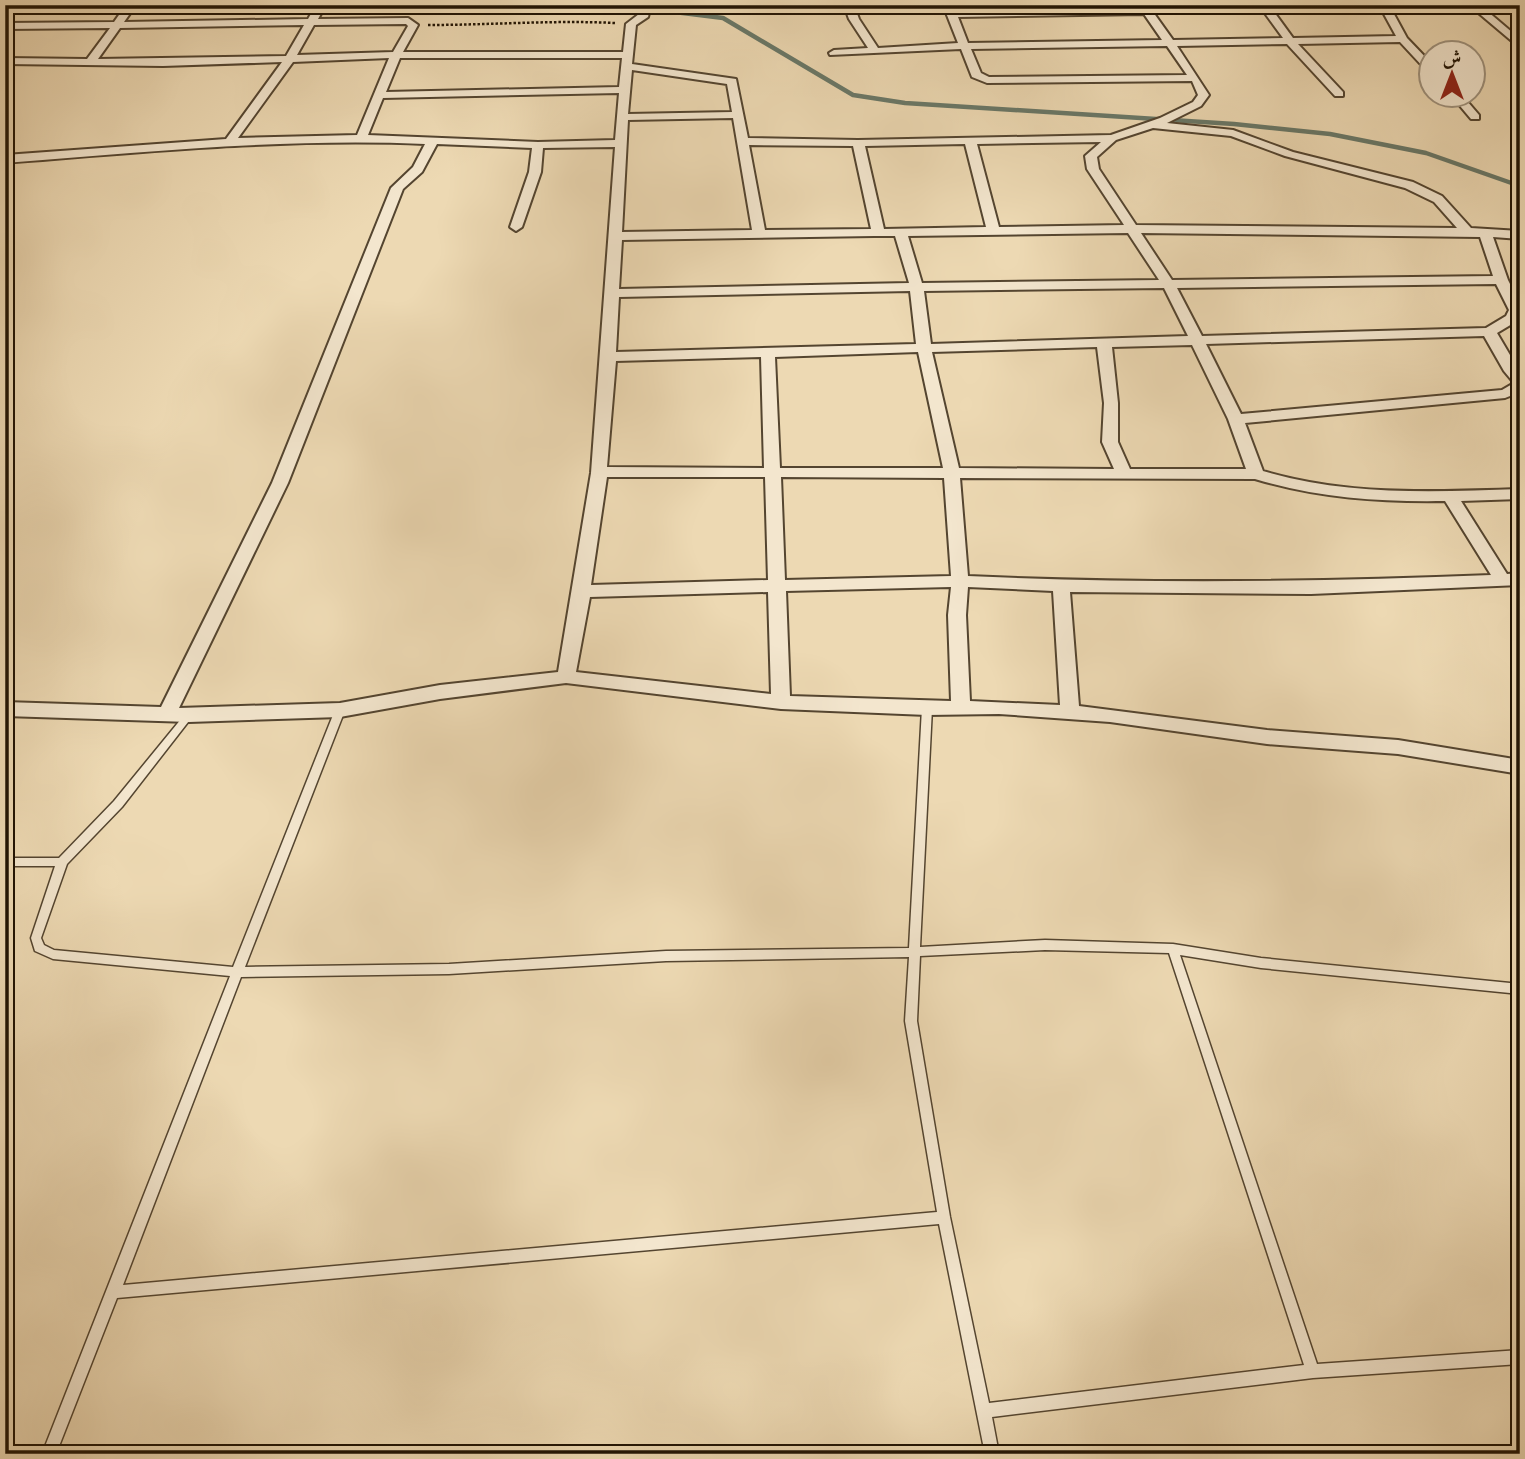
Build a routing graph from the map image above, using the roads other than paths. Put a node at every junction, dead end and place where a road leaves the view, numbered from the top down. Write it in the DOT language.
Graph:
graph roads {
  1 [pos="131,5"];
  2 [pos="321,5"];
  3 [pos="646,5"];
  4 [pos="849,5"];
  5 [pos="1264,5"];
  6 [pos="1384,5"];
  7 [pos="1474,5"];
  8 [pos="1145,8"];
  9 [pos="1050,9"];
  10 [pos="950,10"];
  11 [pos="313,22"];
  12 [pos="117,25"];
  13 [pos="5,26"];
  14 [pos="1403,39"];
  15 [pos="1291,42"];
  16 [pos="1170,43"];
  17 [pos="1520,45"];
  18 [pos="964,46"];
  19 [pos="874,50"];
  20 [pos="834,53"];
  21 [pos="1416,53"];
  22 [pos="396,55"];
  23 [pos="290,58"];
  24 [pos="5,61"];
  25 [pos="91,61"];
  26 [pos="627,61"];
  27 [pos="1195,78"];
  28 [pos="626,90"];
  29 [pos="1339,94"];
  30 [pos="379,95"];
  31 [pos="1467,108"];
  32 [pos="739,115"];
  33 [pos="624,117"];
  34 [pos="1475,117"];
  35 [pos="1154,125"];
  36 [pos="361,138"];
  37 [pos="1112,138"];
  38 [pos="743,141"];
  39 [pos="970,141"];
  40 [pos="230,142"];
  41 [pos="432,142"];
  42 [pos="619,143"];
  43 [pos="858,143"];
  44 [pos="538,145"];
  45 [pos="5,159"];
  46 [pos="516,227"];
  47 [pos="1131,229"];
  48 [pos="994,232"];
  49 [pos="1467,232"];
  50 [pos="901,233"];
  51 [pos="1485,233"];
  52 [pos="879,234"];
  53 [pos="759,235"];
  54 [pos="1520,235"];
  55 [pos="615,236"];
  56 [pos="1501,280"];
  57 [pos="916,285"];
  58 [pos="1169,285"];
  59 [pos="611,293"];
  60 [pos="1489,332"];
  61 [pos="1197,340"];
  62 [pos="1104,343"];
  63 [pos="924,348"];
  64 [pos="768,352"];
  65 [pos="607,357"];
  66 [pos="1520,384"];
  67 [pos="1236,419"];
  68 [pos="599,472"];
  69 [pos="772,472"];
  70 [pos="952,472"];
  71 [pos="1124,473"];
  72 [pos="1256,474"];
  73 [pos="1520,494"];
  74 [pos="1450,496"];
  75 [pos="1511,579"];
  76 [pos="960,581"];
  77 [pos="777,585"];
  78 [pos="1061,586"];
  79 [pos="583,591"];
  80 [pos="566,677"];
  81 [pos="781,702"];
  82 [pos="961,707"];
  83 [pos="928,708"];
  84 [pos="5,709"];
  85 [pos="340,710"];
  86 [pos="1070,712"];
  87 [pos="167,714"];
  88 [pos="189,715"];
  89 [pos="1520,767"];
  90 [pos="5,862"];
  91 [pos="62,862"];
  92 [pos="1173,949"];
  93 [pos="915,952"];
  94 [pos="235,972"];
  95 [pos="1520,989"];
  96 [pos="944,1217"];
  97 [pos="114,1292"];
  98 [pos="1520,1357"];
  99 [pos="1313,1371"];
  100 [pos="983,1411"];
  101 [pos="50,1454"];
  102 [pos="992,1454"];
  1 -- 12 [label="street"];
  2 -- 11 [label="street"];
  3 -- 26 [label="street"];
  4 -- 19 [label="street"];
  5 -- 15 [label="street"];
  6 -- 14 [label="street"];
  7 -- 17 [label="street"];
  8 -- 9 [label="street"];
  8 -- 16 [label="street"];
  9 -- 10 [label="street"];
  10 -- 18 [label="street"];
  11 -- 12 [label="street"];
  11 -- 22 [label="street"];
  11 -- 23 [label="street"];
  12 -- 13 [label="street"];
  12 -- 25 [label="street"];
  14 -- 15 [label="street"];
  14 -- 21 [label="street"];
  15 -- 16 [label="street"];
  15 -- 29 [label="street"];
  16 -- 18 [label="street"];
  16 -- 27 [label="street"];
  18 -- 19 [label="street"];
  18 -- 27 [label="street"];
  19 -- 20 [label="street"];
  22 -- 23 [label="street"];
  22 -- 26 [label="street"];
  22 -- 30 [label="street"];
  23 -- 25 [label="street"];
  23 -- 40 [label="street"];
  24 -- 25 [label="street"];
  26 -- 28 [label="street"];
  26 -- 32 [label="street"];
  27 -- 35 [label="street"];
  28 -- 30 [label="street"];
  28 -- 33 [label="street"];
  30 -- 36 [label="street"];
  31 -- 34 [label="street"];
  32 -- 33 [label="street"];
  32 -- 38 [label="street"];
  33 -- 42 [label="street"];
  35 -- 37 [label="street"];
  35 -- 49 [label="street"];
  36 -- 40 [label="street"];
  36 -- 41 [label="street"];
  37 -- 39 [label="street"];
  37 -- 47 [label="street"];
  38 -- 43 [label="street"];
  38 -- 53 [label="street"];
  39 -- 43 [label="street"];
  39 -- 48 [label="street"];
  40 -- 45 [label="street"];
  41 -- 44 [label="street"];
  41 -- 87 [label="street"];
  42 -- 44 [label="street"];
  42 -- 55 [label="street"];
  43 -- 52 [label="street"];
  44 -- 46 [label="street"];
  47 -- 48 [label="street"];
  47 -- 49 [label="street"];
  47 -- 58 [label="street"];
  48 -- 50 [label="street"];
  49 -- 51 [label="street"];
  50 -- 52 [label="street"];
  50 -- 57 [label="street"];
  51 -- 54 [label="street"];
  51 -- 56 [label="street"];
  52 -- 53 [label="street"];
  53 -- 55 [label="street"];
  55 -- 59 [label="street"];
  56 -- 58 [label="street"];
  56 -- 60 [label="street"];
  57 -- 58 [label="street"];
  57 -- 59 [label="street"];
  57 -- 63 [label="street"];
  58 -- 61 [label="street"];
  59 -- 65 [label="street"];
  60 -- 61 [label="street"];
  60 -- 66 [label="street"];
  61 -- 62 [label="street"];
  61 -- 67 [label="street"];
  62 -- 63 [label="street"];
  62 -- 71 [label="street"];
  63 -- 64 [label="street"];
  63 -- 70 [label="street"];
  64 -- 65 [label="street"];
  64 -- 69 [label="street"];
  65 -- 68 [label="street"];
  66 -- 67 [label="street"];
  67 -- 72 [label="street"];
  68 -- 69 [label="street"];
  68 -- 79 [label="street"];
  69 -- 70 [label="street"];
  69 -- 77 [label="street"];
  70 -- 71 [label="street"];
  70 -- 76 [label="street"];
  71 -- 72 [label="street"];
  72 -- 74 [label="street"];
  73 -- 74 [label="street"];
  74 -- 75 [label="street"];
  75 -- 78 [label="street"];
  76 -- 77 [label="street"];
  76 -- 78 [label="street"];
  76 -- 82 [label="street"];
  77 -- 79 [label="street"];
  77 -- 81 [label="street"];
  78 -- 86 [label="street"];
  79 -- 80 [label="street"];
  80 -- 81 [label="street"];
  80 -- 85 [label="street"];
  81 -- 83 [label="street"];
  82 -- 83 [label="street"];
  82 -- 86 [label="street"];
  83 -- 93 [label="lane"];
  84 -- 87 [label="street"];
  85 -- 88 [label="street"];
  85 -- 94 [label="lane"];
  86 -- 89 [label="street"];
  87 -- 88 [label="street"];
  88 -- 91 [label="lane"];
  90 -- 91 [label="lane"];
  91 -- 94 [label="lane"];
  92 -- 93 [label="lane"];
  92 -- 95 [label="lane"];
  92 -- 99 [label="lane"];
  93 -- 94 [label="lane"];
  93 -- 96 [label="lane"];
  94 -- 97 [label="lane"];
  96 -- 97 [label="lane"];
  96 -- 100 [label="lane"];
  97 -- 101 [label="lane"];
  98 -- 99 [label="lane"];
  99 -- 100 [label="lane"];
  100 -- 102 [label="lane"];
}
